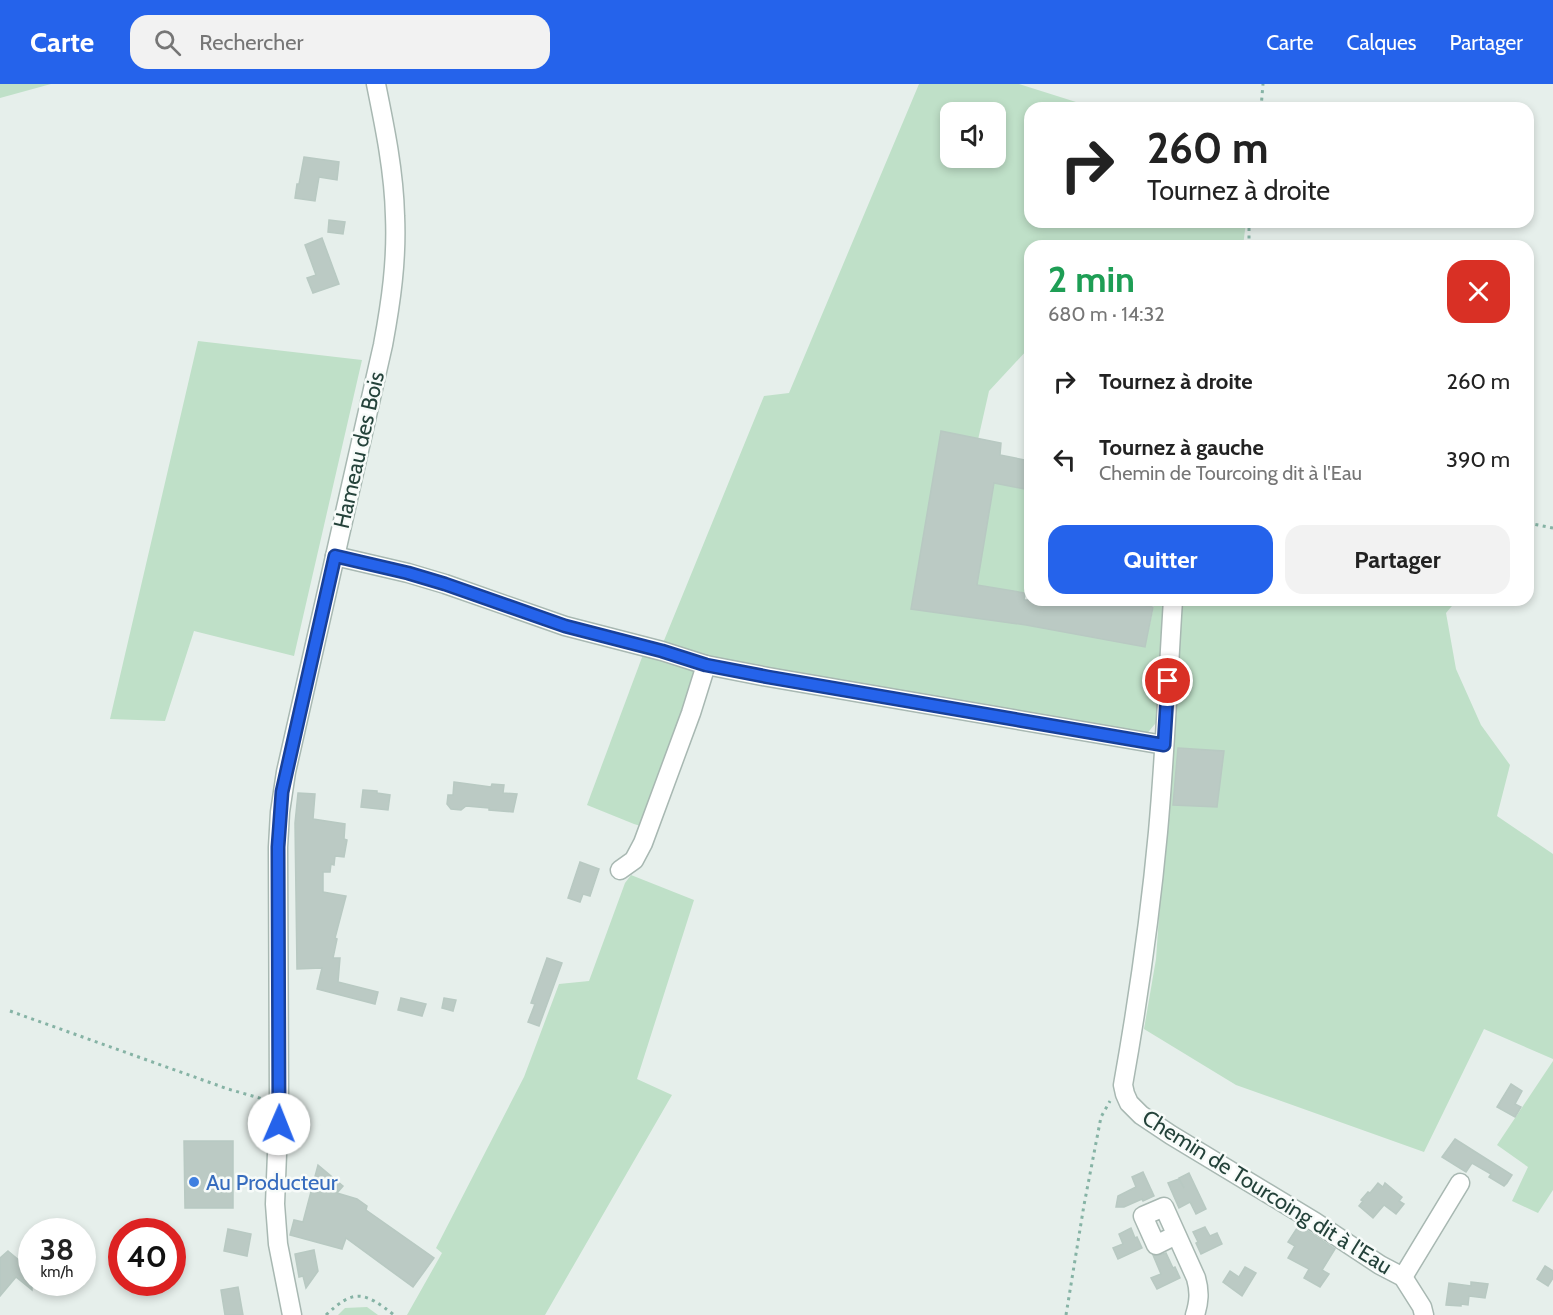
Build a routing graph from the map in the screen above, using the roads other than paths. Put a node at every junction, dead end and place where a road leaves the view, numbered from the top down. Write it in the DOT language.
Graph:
graph roads {
  1 [pos="376,84"];
  2 [pos="335,556"];
  3 [pos="1173,606"];
  4 [pos="706,665"];
  5 [pos="1164,745"];
  6 [pos="620,870"];
  7 [pos="1460,1183"];
  8 [pos="1176,1236"];
  9 [pos="1403,1277"];
  10 [pos="292,1315"];
  11 [pos="1195,1315"];
  12 [pos="1424,1315"];
  1 -- 2 [label="street, Hameau des Bois"];
  2 -- 4 [label="street"];
  2 -- 10 [label="street, Hameau des Bois"];
  3 -- 5 [label="street, Chemin de Tourcoing dit à l'Eau"];
  4 -- 5 [label="street"];
  4 -- 6 [label="street"];
  5 -- 9 [label="street, Chemin de Tourcoing dit à l'Eau"];
  7 -- 9 [label="street"];
  8 -- 11 [label="street"];
  9 -- 12 [label="street, Chemin de Tourcoing dit à l'Eau"];
}
